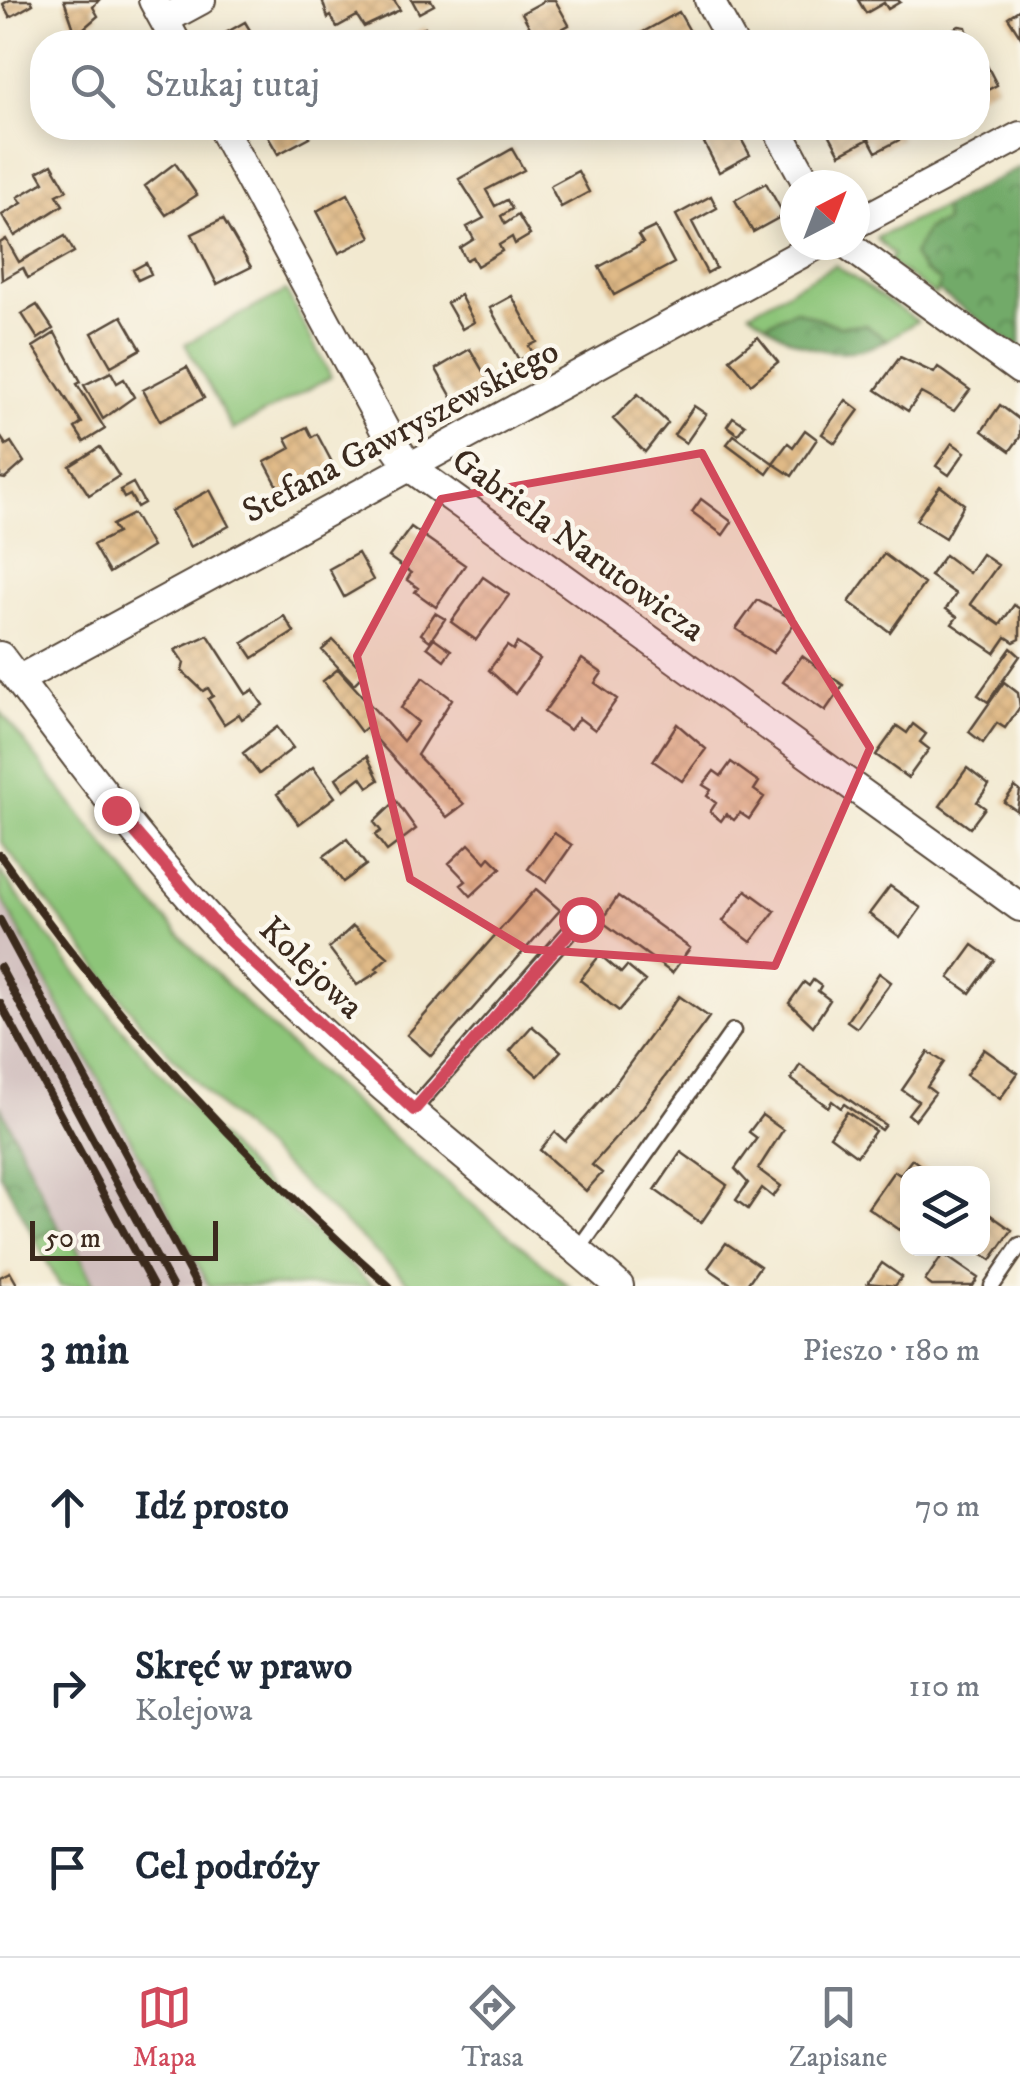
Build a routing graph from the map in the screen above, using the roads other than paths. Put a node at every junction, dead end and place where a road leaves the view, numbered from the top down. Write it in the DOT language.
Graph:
graph roads {
  1 [pos="201,0"];
  2 [pos="709,0"];
  3 [pos="164,21"];
  4 [pos="725,30"];
  5 [pos="1020,136"];
  6 [pos="228,140"];
  7 [pos="784,140"];
  8 [pos="800,170"];
  9 [pos="870,216"];
  10 [pos="791,260"];
  11 [pos="869,260"];
  12 [pos="1020,370"];
  13 [pos="412,468"];
  14 [pos="0,656"];
  15 [pos="18,680"];
  16 [pos="1020,908"];
  17 [pos="581,919"];
  18 [pos="733,1031"];
  19 [pos="414,1110"];
  20 [pos="1020,1245"];
  21 [pos="578,1250"];
  22 [pos="619,1286"];
  23 [pos="992,1286"];
  1 -- 3 [label="street"];
  2 -- 4 [label="street"];
  5 -- 9 [label="street"];
  6 -- 13 [label="street, Gabriela Narutowicza"];
  7 -- 8 [label="street"];
  10 -- 13 [label="street, Stefana Gawryszewskiego"];
  11 -- 12 [label="street"];
  13 -- 15 [label="street, Stefana Gawryszewskiego"];
  13 -- 16 [label="street, Gabriela Narutowicza"];
  14 -- 15 [label="street, Kolejowa"];
  15 -- 19 [label="street, Kolejowa"];
  17 -- 19 [label="lane"];
  18 -- 21 [label="lane"];
  19 -- 21 [label="street, Kolejowa"];
  20 -- 23 [label="lane"];
  21 -- 22 [label="street, Kolejowa"];
}
